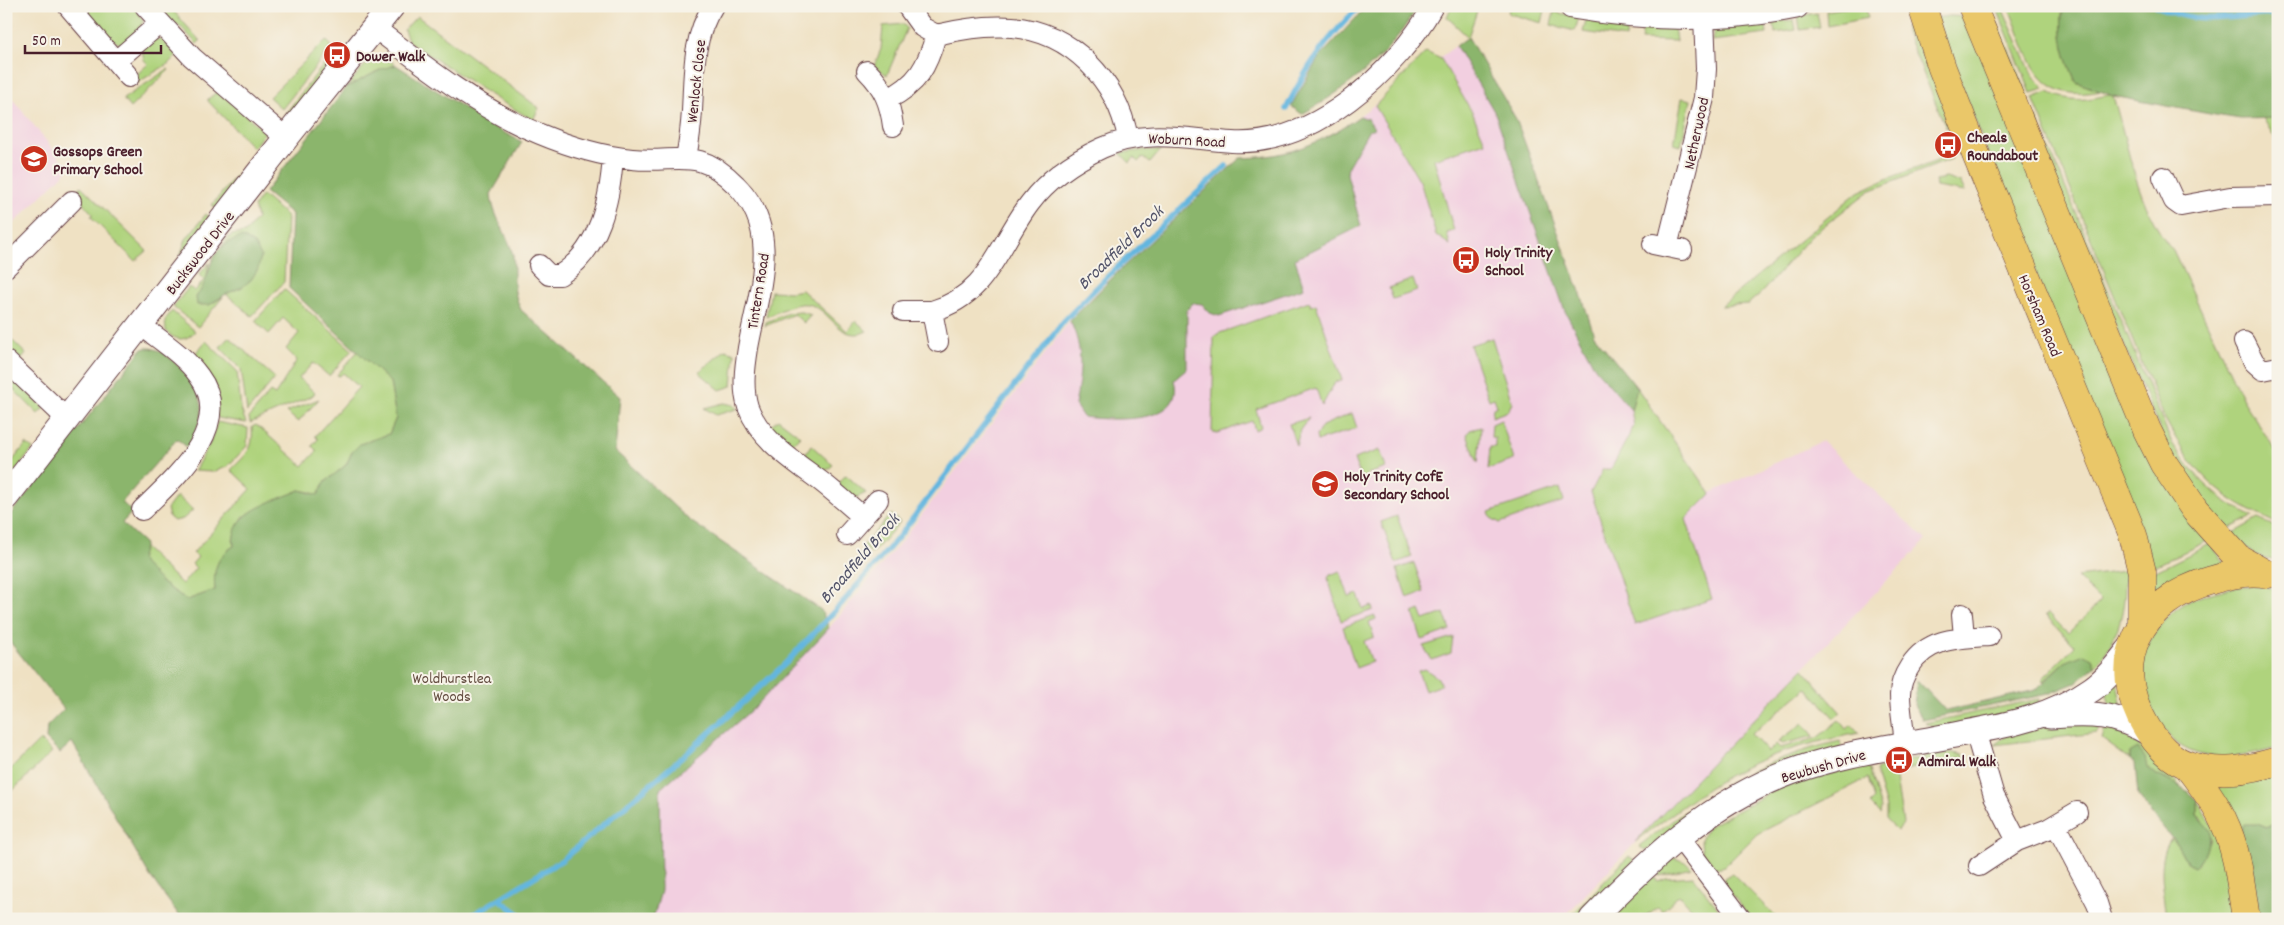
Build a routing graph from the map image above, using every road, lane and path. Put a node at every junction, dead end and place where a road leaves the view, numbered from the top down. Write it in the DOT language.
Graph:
graph roads {
  1 [pos="68,6"];
  2 [pos="145,6"];
  3 [pos="392,6"];
  4 [pos="713,6"];
  5 [pos="907,6"];
  6 [pos="1433,6"];
  7 [pos="1572,6"];
  8 [pos="1796,6"];
  9 [pos="1922,6"];
  10 [pos="1972,6"];
  11 [pos="1704,17"];
  12 [pos="160,23"];
  13 [pos="375,28"];
  14 [pos="936,35"];
  15 [pos="866,71"];
  16 [pos="888,99"];
  17 [pos="894,126"];
  18 [pos="286,138"];
  19 [pos="1128,138"];
  20 [pos="613,157"];
  21 [pos="686,158"];
  22 [pos="2163,177"];
  23 [pos="2278,196"];
  24 [pos="72,201"];
  25 [pos="1667,247"];
  26 [pos="539,265"];
  27 [pos="6,267"];
  28 [pos="903,311"];
  29 [pos="932,311"];
  30 [pos="142,326"];
  31 [pos="938,342"];
  32 [pos="2244,342"];
  33 [pos="6,361"];
  34 [pos="2278,367"];
  35 [pos="68,420"];
  36 [pos="6,497"];
  37 [pos="878,500"];
  38 [pos="142,510"];
  39 [pos="863,517"];
  40 [pos="847,534"];
  41 [pos="2271,575"];
  42 [pos="1962,614"];
  43 [pos="1989,636"];
  44 [pos="2137,636"];
  45 [pos="1964,638"];
  46 [pos="2035,718"];
  47 [pos="1975,731"];
  48 [pos="2151,734"];
  49 [pos="1905,745"];
  50 [pos="2278,761"];
  51 [pos="2187,765"];
  52 [pos="2077,812"];
  53 [pos="2056,825"];
  54 [pos="1678,836"];
  55 [pos="2017,841"];
  56 [pos="1979,866"];
  57 [pos="1592,919"];
  58 [pos="1741,919"];
  59 [pos="2102,919"];
  60 [pos="2246,919"];
  1 -- 12 [label="street"];
  2 -- 12 [label="street"];
  3 -- 13 [label="street, Buckswood Drive"];
  4 -- 21 [label="street, Wenlock Close"];
  5 -- 14 [label="street"];
  6 -- 19 [label="street, Woburn Road"];
  7 -- 11 [label="street"];
  8 -- 11 [label="street"];
  9 -- 44 [label="main road, Horsham Road"];
  10 -- 41 [label="main road"];
  11 -- 25 [label="street, Netherwood"];
  12 -- 18 [label="street"];
  13 -- 18 [label="street, Buckswood Drive"];
  13 -- 20 [label="street, Tintern Road"];
  14 -- 16 [label="street"];
  14 -- 19 [label="street"];
  15 -- 16 [label="street"];
  16 -- 17 [label="street"];
  18 -- 30 [label="street, Buckswood Drive"];
  19 -- 29 [label="street, Woburn Road"];
  20 -- 21 [label="street, Tintern Road"];
  20 -- 26 [label="street"];
  21 -- 39 [label="street, Tintern Road"];
  22 -- 23 [label="street"];
  24 -- 27 [label="street"];
  28 -- 29 [label="street, Woburn Road"];
  29 -- 31 [label="street"];
  30 -- 35 [label="street, Buckswood Drive"];
  30 -- 38 [label="street"];
  32 -- 34 [label="street"];
  33 -- 35 [label="street"];
  35 -- 36 [label="street, Buckswood Drive"];
  37 -- 39 [label="street"];
  39 -- 40 [label="street"];
  41 -- 44 [label="main road"];
  42 -- 45 [label="street"];
  43 -- 45 [label="street"];
  44 -- 46 [label="street, Bewbush Drive"];
  44 -- 48 [label="main road, Horsham Road"];
  45 -- 49 [label="street"];
  46 -- 47 [label="street, Bewbush Drive"];
  46 -- 48 [label="street"];
  47 -- 49 [label="street, Bewbush Drive"];
  47 -- 55 [label="street"];
  48 -- 51 [label="main road, Horsham Road"];
  49 -- 54 [label="street, Bewbush Drive"];
  50 -- 51 [label="main road"];
  51 -- 60 [label="main road"];
  52 -- 53 [label="street"];
  53 -- 55 [label="street"];
  53 -- 59 [label="street"];
  54 -- 57 [label="street, Bewbush Drive"];
  54 -- 58 [label="street"];
  55 -- 56 [label="street"];
}
